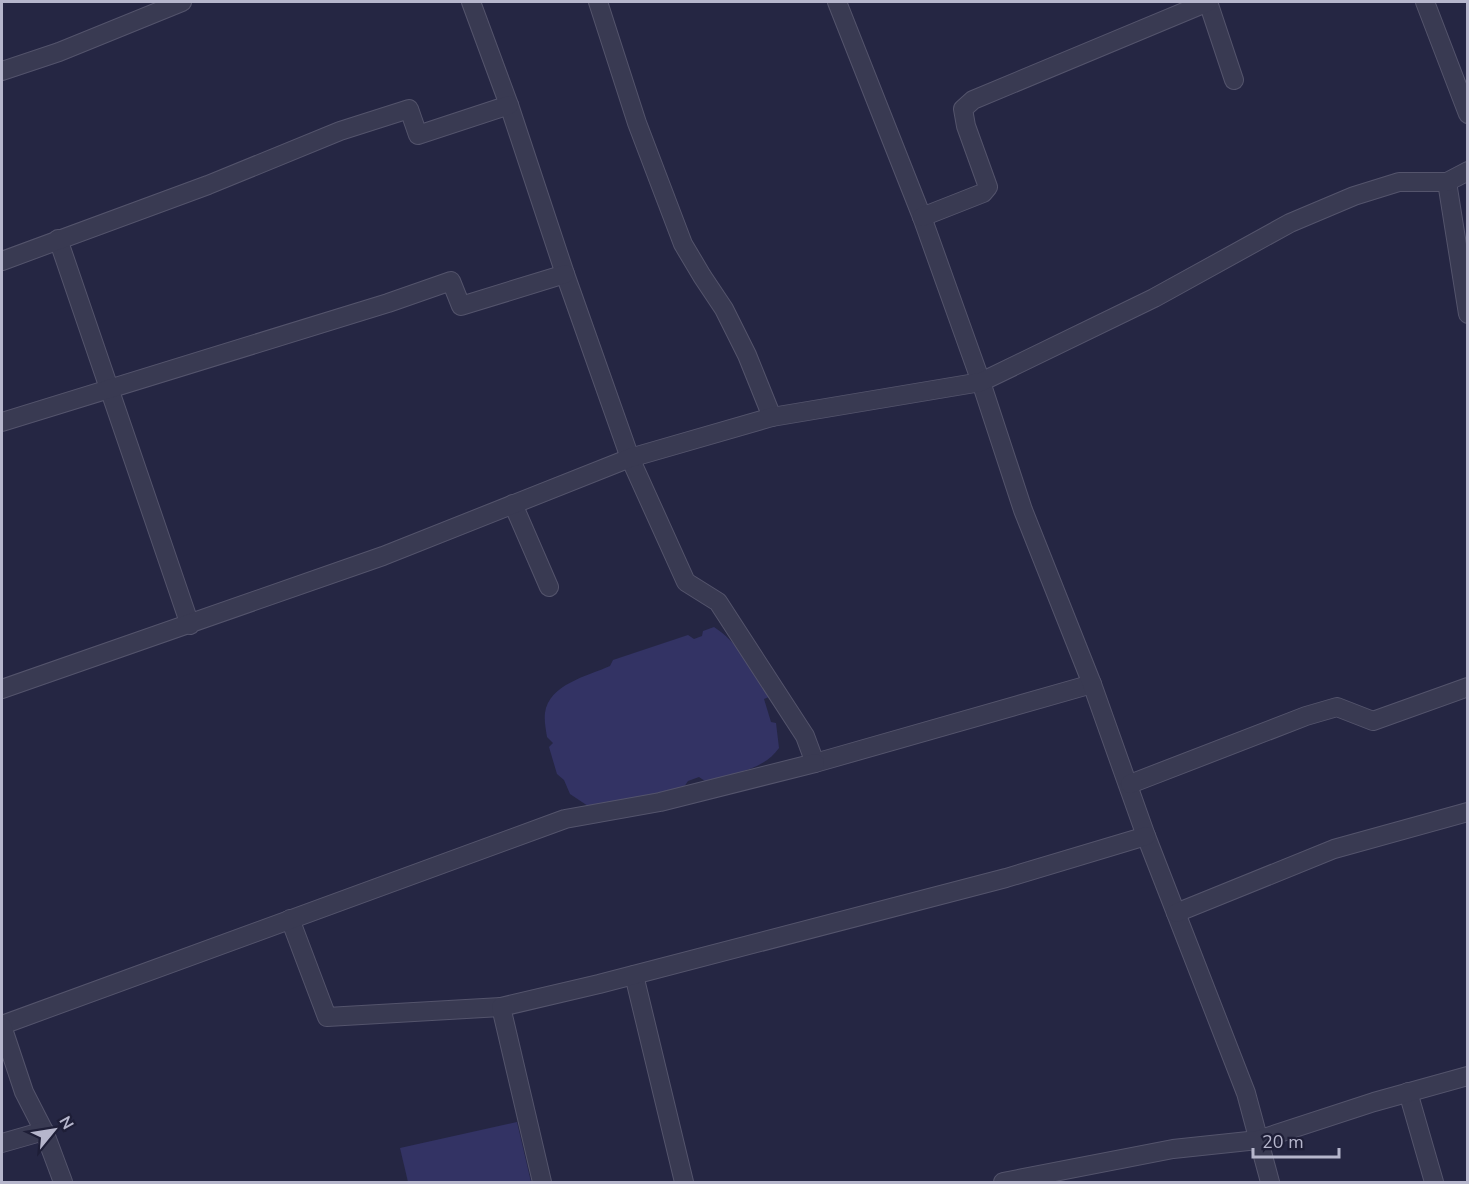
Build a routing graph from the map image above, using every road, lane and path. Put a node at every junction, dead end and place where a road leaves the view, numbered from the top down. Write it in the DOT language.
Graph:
graph roads {
  1 [pos="182,2"];
  2 [pos="471,2"];
  3 [pos="598,2"];
  4 [pos="837,2"];
  5 [pos="1208,2"];
  6 [pos="1425,2"];
  7 [pos="147,8"];
  8 [pos="2,71"];
  9 [pos="1234,80"];
  10 [pos="509,105"];
  11 [pos="1467,114"];
  12 [pos="1467,171"];
  13 [pos="1448,182"];
  14 [pos="922,217"];
  15 [pos="58,239"];
  16 [pos="2,261"];
  17 [pos="565,274"];
  18 [pos="1467,314"];
  19 [pos="981,382"];
  20 [pos="108,389"];
  21 [pos="772,417"];
  22 [pos="2,422"];
  23 [pos="630,458"];
  24 [pos="513,504"];
  25 [pos="549,587"];
  26 [pos="190,625"];
  27 [pos="1092,684"];
  28 [pos="1467,687"];
  29 [pos="2,689"];
  30 [pos="815,763"];
  31 [pos="1130,784"];
  32 [pos="1467,812"];
  33 [pos="1146,836"];
  34 [pos="1176,913"];
  35 [pos="290,919"];
  36 [pos="634,975"];
  37 [pos="501,1007"];
  38 [pos="2,1026"];
  39 [pos="1467,1076"];
  40 [pos="1408,1092"];
  41 [pos="44,1131"];
  42 [pos="1258,1140"];
  43 [pos="2,1143"];
  44 [pos="63,1182"];
  45 [pos="542,1182"];
  46 [pos="684,1182"];
  47 [pos="1003,1182"];
  48 [pos="1270,1182"];
  49 [pos="1434,1182"];
  1 -- 7 [label="street"];
  2 -- 10 [label="street"];
  3 -- 21 [label="street"];
  4 -- 14 [label="street"];
  5 -- 9 [label="street"];
  5 -- 14 [label="street"];
  6 -- 11 [label="street"];
  7 -- 8 [label="street"];
  10 -- 15 [label="street"];
  10 -- 17 [label="street"];
  12 -- 13 [label="street"];
  13 -- 18 [label="street"];
  13 -- 19 [label="street"];
  14 -- 19 [label="street"];
  15 -- 16 [label="street"];
  15 -- 20 [label="street"];
  17 -- 20 [label="street"];
  17 -- 23 [label="street"];
  19 -- 21 [label="street"];
  19 -- 27 [label="street"];
  20 -- 22 [label="street"];
  20 -- 26 [label="street"];
  21 -- 23 [label="street"];
  23 -- 24 [label="street"];
  23 -- 30 [label="street"];
  24 -- 25 [label="street"];
  24 -- 26 [label="street"];
  26 -- 29 [label="street"];
  27 -- 30 [label="street"];
  27 -- 31 [label="street"];
  28 -- 31 [label="street"];
  30 -- 35 [label="street"];
  31 -- 33 [label="street"];
  32 -- 34 [label="street"];
  33 -- 34 [label="street"];
  33 -- 36 [label="street"];
  34 -- 42 [label="street"];
  35 -- 37 [label="street"];
  35 -- 38 [label="street"];
  36 -- 37 [label="street"];
  36 -- 46 [label="street"];
  37 -- 45 [label="street"];
  38 -- 41 [label="street"];
  39 -- 40 [label="street"];
  40 -- 42 [label="street"];
  40 -- 49 [label="street"];
  41 -- 43 [label="street"];
  41 -- 44 [label="street"];
  42 -- 47 [label="street"];
  42 -- 48 [label="street"];
}
